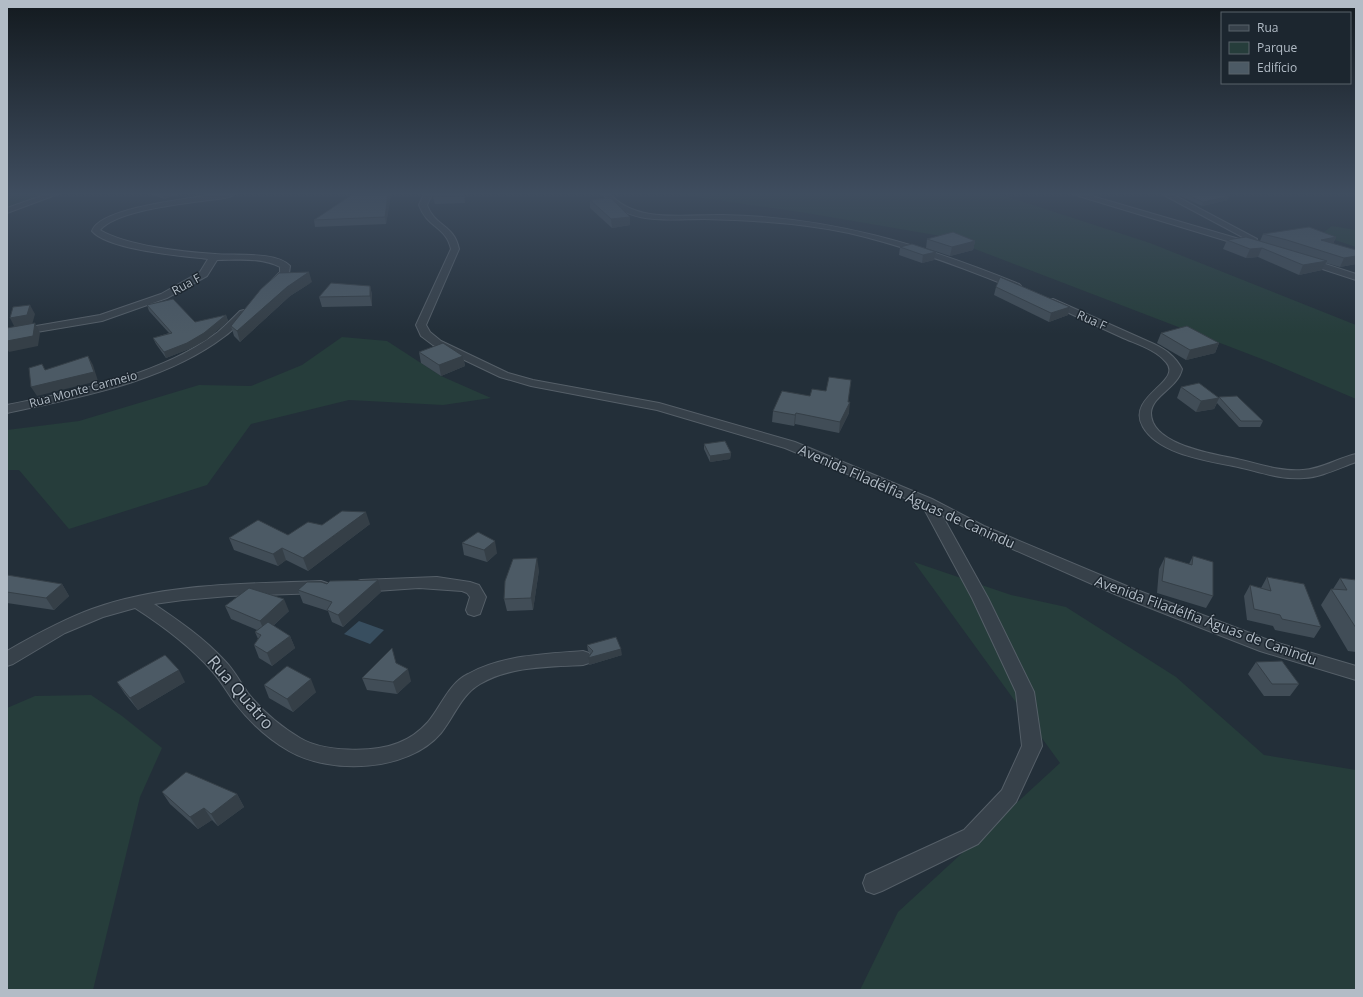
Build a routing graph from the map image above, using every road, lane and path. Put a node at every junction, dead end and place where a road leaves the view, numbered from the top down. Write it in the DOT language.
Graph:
graph roads {
  1 [pos="119,241"];
  2 [pos="454,241"];
  3 [pos="889,241"];
  4 [pos="1243,241"];
  5 [pos="1251,241"];
  6 [pos="214,257"];
  7 [pos="1296,258"];
  8 [pos="1356,277"];
  9 [pos="1026,290"];
  10 [pos="266,291"];
  11 [pos="1040,297"];
  12 [pos="250,306"];
  13 [pos="7,334"];
  14 [pos="7,409"];
  15 [pos="1356,458"];
  16 [pos="928,502"];
  17 [pos="137,602"];
  18 [pos="474,610"];
  19 [pos="583,658"];
  20 [pos="7,659"];
  21 [pos="1356,673"];
  22 [pos="874,883"];
  1 -- 6 [label="street, Rua F"];
  2 -- 16 [label="street, Avenida Filadélfia Águas de Canindu"];
  3 -- 9 [label="street"];
  4 -- 5 [label="street"];
  6 -- 10 [label="street"];
  6 -- 13 [label="street, Rua F"];
  7 -- 8 [label="street"];
  11 -- 15 [label="street, Rua F"];
  12 -- 14 [label="street, Rua Monte Carmeio"];
  16 -- 21 [label="street, Avenida Filadélfia Águas de Canindu"];
  16 -- 22 [label="street"];
  17 -- 18 [label="street"];
  17 -- 19 [label="street, Rua Quatro"];
  17 -- 20 [label="street"];
}
